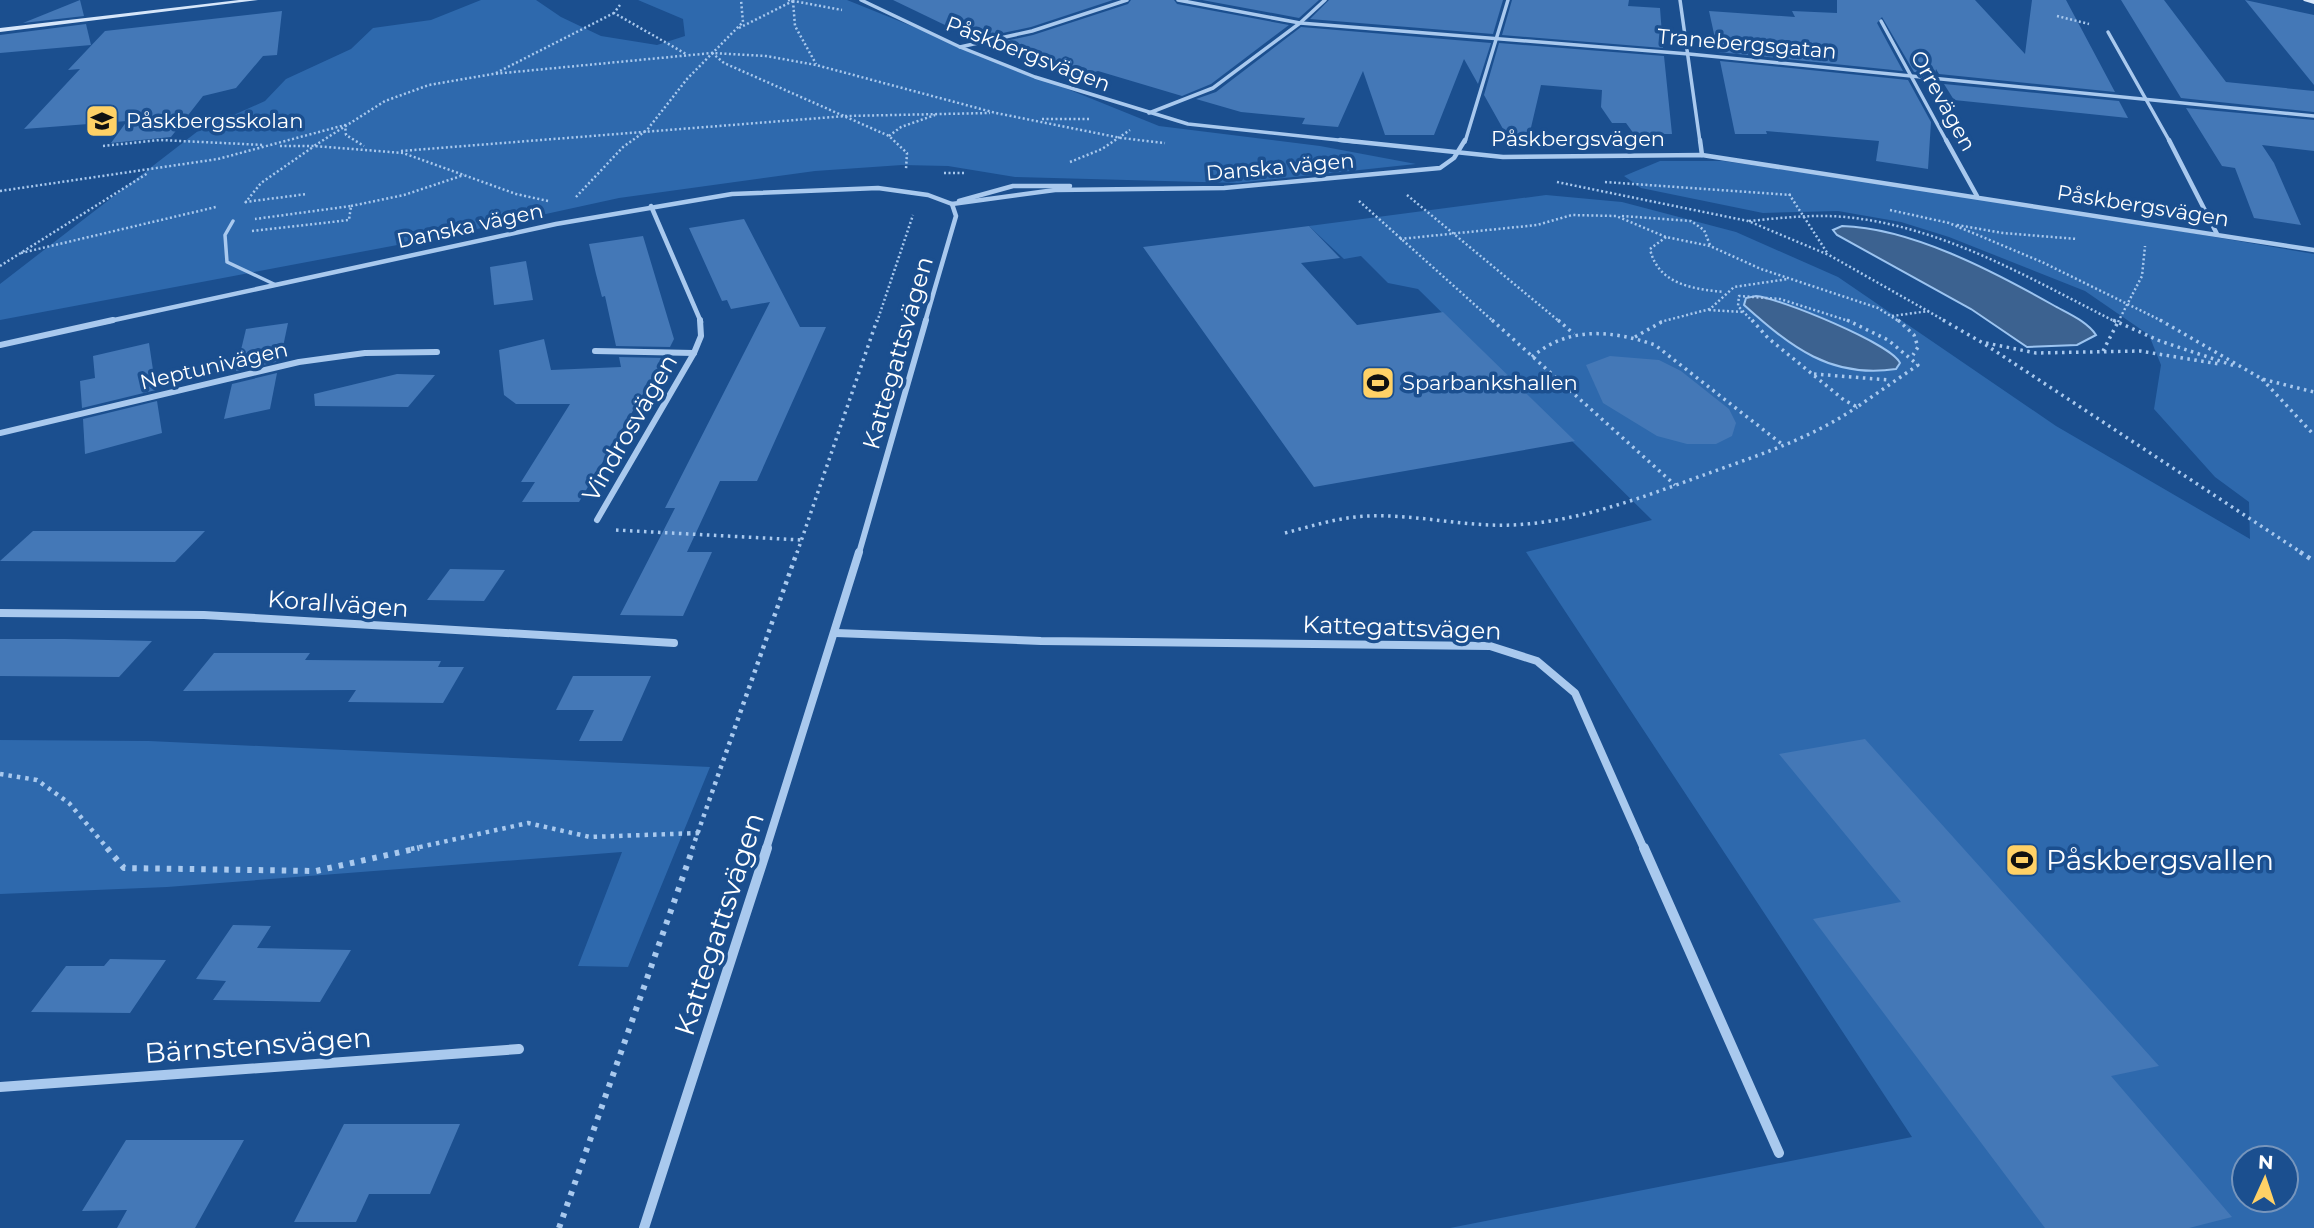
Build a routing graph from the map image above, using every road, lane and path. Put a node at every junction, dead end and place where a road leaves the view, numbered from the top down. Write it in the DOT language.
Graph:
graph roads {
  1 [pos="255,0"];
  2 [pos="741,0"];
  3 [pos="860,0"];
  4 [pos="1127,0"];
  5 [pos="1178,0"];
  6 [pos="1325,0"];
  7 [pos="1508,0"];
  8 [pos="1680,0"];
  9 [pos="2306,0"];
  10 [pos="793,1"];
  11 [pos="2314,2"];
  12 [pos="620,5"];
  13 [pos="614,13"];
  14 [pos="2057,16"];
  15 [pos="1881,20"];
  16 [pos="1300,23"];
  17 [pos="737,29"];
  18 [pos="0,30"];
  19 [pos="2108,32"];
  20 [pos="1495,40"];
  21 [pos="960,47"];
  22 [pos="712,52"];
  23 [pos="686,54"];
  24 [pos="1689,54"];
  25 [pos="816,65"];
  26 [pos="493,74"];
  27 [pos="1912,75"];
  28 [pos="2147,100"];
  29 [pos="957,102"];
  30 [pos="943,113"];
  31 [pos="996,113"];
  32 [pos="1149,113"];
  33 [pos="846,116"];
  34 [pos="2314,116"];
  35 [pos="1030,118"];
  36 [pos="1094,119"];
  37 [pos="345,125"];
  38 [pos="1132,128"];
  39 [pos="647,130"];
  40 [pos="889,136"];
  41 [pos="1121,138"];
  42 [pos="1172,144"];
  43 [pos="272,145"];
  44 [pos="103,146"];
  45 [pos="314,146"];
  46 [pos="371,148"];
  47 [pos="397,152"];
  48 [pos="1457,153"];
  49 [pos="1702,155"];
  50 [pos="1061,164"];
  51 [pos="152,171"];
  52 [pos="464,175"];
  53 [pos="1584,181"];
  54 [pos="1598,181"];
  55 [pos="1098,189"];
  56 [pos="895,190"];
  57 [pos="0,191"];
  58 [pos="1403,192"];
  59 [pos="307,194"];
  60 [pos="1791,195"];
  61 [pos="1800,196"];
  62 [pos="1977,196"];
  63 [pos="583,200"];
  64 [pos="246,201"];
  65 [pos="556,201"];
  66 [pos="1359,201"];
  67 [pos="233,204"];
  68 [pos="951,204"];
  69 [pos="220,206"];
  70 [pos="351,206"];
  71 [pos="652,206"];
  72 [pos="1884,209"];
  73 [pos="1616,216"];
  74 [pos="1801,216"];
  75 [pos="233,221"];
  76 [pos="1748,221"];
  77 [pos="1454,233"];
  78 [pos="225,234"];
  79 [pos="2217,234"];
  80 [pos="1666,237"];
  81 [pos="1400,239"];
  82 [pos="2144,239"];
  83 [pos="1710,246"];
  84 [pos="2314,250"];
  85 [pos="21,253"];
  86 [pos="1829,255"];
  87 [pos="0,266"];
  88 [pos="1789,278"];
  89 [pos="276,285"];
  90 [pos="1724,292"];
  91 [pos="2128,305"];
  92 [pos="1709,310"];
  93 [pos="1930,311"];
  94 [pos="1743,313"];
  95 [pos="1891,316"];
  96 [pos="2117,322"];
  97 [pos="1574,334"];
  98 [pos="1635,337"];
  99 [pos="1983,343"];
  100 [pos="0,345"];
  101 [pos="596,351"];
  102 [pos="2103,351"];
  103 [pos="438,352"];
  104 [pos="694,353"];
  105 [pos="1913,355"];
  106 [pos="1532,357"];
  107 [pos="2241,368"];
  108 [pos="1813,374"];
  109 [pos="2262,379"];
  110 [pos="1891,380"];
  111 [pos="2314,392"];
  112 [pos="1858,407"];
  113 [pos="0,433"];
  114 [pos="2314,435"];
  115 [pos="1783,445"];
  116 [pos="1675,485"];
  117 [pos="597,520"];
  118 [pos="1284,533"];
  119 [pos="802,540"];
  120 [pos="2314,561"];
  121 [pos="0,613"];
  122 [pos="836,633"];
  123 [pos="674,643"];
  124 [pos="0,774"];
  125 [pos="699,833"];
  126 [pos="519,1049"];
  127 [pos="0,1087"];
  128 [pos="1779,1153"];
  129 [pos="559,1228"];
  130 [pos="644,1228"];
  1 -- 18 [label="street"];
  2 -- 17 [label="path"];
  3 -- 21 [label="street, Påskbergsvägen"];
  4 -- 21 [label="street"];
  5 -- 16 [label="street, Tranebergsgatan"];
  6 -- 16 [label="street"];
  7 -- 20 [label="street"];
  8 -- 24 [label="street"];
  9 -- 11 [label="street"];
  10 -- 17 [label="path"];
  10 -- 25 [label="path"];
  12 -- 13 [label="path"];
  13 -- 23 [label="path"];
  13 -- 26 [label="path"];
  14 -- 19 [label="path"];
  15 -- 27 [label="street, Orrevägen"];
  16 -- 20 [label="street, Tranebergsgatan"];
  16 -- 32 [label="street"];
  17 -- 22 [label="path"];
  19 -- 28 [label="street"];
  20 -- 24 [label="street, Tranebergsgatan"];
  20 -- 48 [label="street"];
  21 -- 32 [label="street, Påskbergsvägen"];
  22 -- 23 [label="path"];
  22 -- 25 [label="path"];
  22 -- 33 [label="path"];
  22 -- 39 [label="path"];
  23 -- 26 [label="path"];
  24 -- 27 [label="street, Tranebergsgatan"];
  24 -- 49 [label="street"];
  25 -- 29 [label="path"];
  26 -- 37 [label="path"];
  27 -- 28 [label="street, Tranebergsgatan"];
  27 -- 62 [label="street, Orrevägen"];
  28 -- 34 [label="street, Tranebergsgatan"];
  28 -- 79 [label="street"];
  29 -- 30 [label="path"];
  29 -- 31 [label="path"];
  30 -- 31 [label="path"];
  30 -- 33 [label="path"];
  30 -- 40 [label="path"];
  31 -- 35 [label="path"];
  32 -- 48 [label="street, Påskbergsvägen"];
  33 -- 39 [label="path"];
  33 -- 40 [label="path"];
  35 -- 36 [label="path"];
  35 -- 41 [label="path"];
  37 -- 43 [label="path"];
  37 -- 45 [label="path"];
  37 -- 46 [label="path"];
  38 -- 41 [label="path"];
  39 -- 47 [label="path"];
  39 -- 63 [label="path"];
  40 -- 56 [label="path"];
  41 -- 42 [label="path"];
  41 -- 50 [label="path"];
  43 -- 44 [label="path"];
  43 -- 45 [label="path"];
  43 -- 51 [label="path"];
  45 -- 46 [label="path"];
  45 -- 64 [label="path"];
  46 -- 47 [label="path"];
  47 -- 52 [label="path"];
  48 -- 49 [label="street, Påskbergsvägen"];
  48 -- 55 [label="street, Danska vägen"];
  49 -- 62 [label="street, Påskbergsvägen"];
  51 -- 57 [label="path"];
  51 -- 85 [label="path"];
  52 -- 65 [label="path"];
  52 -- 70 [label="path"];
  53 -- 76 [label="path"];
  54 -- 60 [label="path"];
  55 -- 68 [label="street, Danska vägen"];
  55 -- 68 [label="street, Danska vägen"];
  56 -- 68 [label="street, Danska vägen"];
  56 -- 71 [label="street, Danska vägen"];
  56 -- 119 [label="path"];
  58 -- 77 [label="path"];
  59 -- 64 [label="path"];
  60 -- 61 [label="path"];
  60 -- 74 [label="path"];
  62 -- 79 [label="street, Påskbergsvägen"];
  64 -- 67 [label="path"];
  64 -- 75 [label="path"];
  66 -- 81 [label="path"];
  68 -- 122 [label="street, Kattegattsvägen"];
  69 -- 85 [label="path"];
  70 -- 75 [label="path"];
  70 -- 78 [label="path"];
  71 -- 89 [label="street, Danska vägen"];
  71 -- 104 [label="street, Vindrosvägen"];
  72 -- 91 [label="path"];
  73 -- 77 [label="path"];
  73 -- 80 [label="path"];
  73 -- 83 [label="path"];
  74 -- 76 [label="path"];
  74 -- 86 [label="path"];
  74 -- 96 [label="path"];
  75 -- 78 [label="lane"];
  76 -- 86 [label="path"];
  77 -- 81 [label="path"];
  77 -- 97 [label="path"];
  78 -- 89 [label="lane"];
  79 -- 84 [label="street, Påskbergsvägen"];
  80 -- 83 [label="path"];
  80 -- 90 [label="path"];
  81 -- 106 [label="path"];
  82 -- 91 [label="path"];
  83 -- 88 [label="path"];
  85 -- 87 [label="path"];
  86 -- 93 [label="path"];
  88 -- 90 [label="path"];
  88 -- 95 [label="path"];
  89 -- 100 [label="street, Danska vägen"];
  90 -- 92 [label="path"];
  91 -- 96 [label="path"];
  91 -- 107 [label="path"];
  92 -- 94 [label="path"];
  92 -- 98 [label="path"];
  93 -- 95 [label="path"];
  93 -- 99 [label="path"];
  94 -- 105 [label="path"];
  94 -- 108 [label="path"];
  95 -- 105 [label="path"];
  96 -- 102 [label="path"];
  96 -- 107 [label="path"];
  97 -- 98 [label="path"];
  97 -- 106 [label="path"];
  98 -- 115 [label="path"];
  99 -- 102 [label="path"];
  99 -- 120 [label="path"];
  101 -- 104 [label="street, Vindrosvägen"];
  102 -- 107 [label="path"];
  103 -- 113 [label="street, Neptunivägen"];
  104 -- 117 [label="street, Vindrosvägen"];
  105 -- 110 [label="path"];
  106 -- 116 [label="path"];
  107 -- 109 [label="path"];
  108 -- 110 [label="path"];
  108 -- 112 [label="path"];
  109 -- 111 [label="path"];
  109 -- 114 [label="path"];
  110 -- 112 [label="path"];
  112 -- 115 [label="path"];
  115 -- 116 [label="path"];
  116 -- 118 [label="path"];
  117 -- 119 [label="path"];
  119 -- 125 [label="path"];
  121 -- 123 [label="street, Korallvägen"];
  122 -- 128 [label="street, Kattegattsvägen"];
  122 -- 130 [label="street, Kattegattsvägen"];
  124 -- 125 [label="path"];
  125 -- 129 [label="path"];
  126 -- 127 [label="street, Bärnstensvägen"];
}
